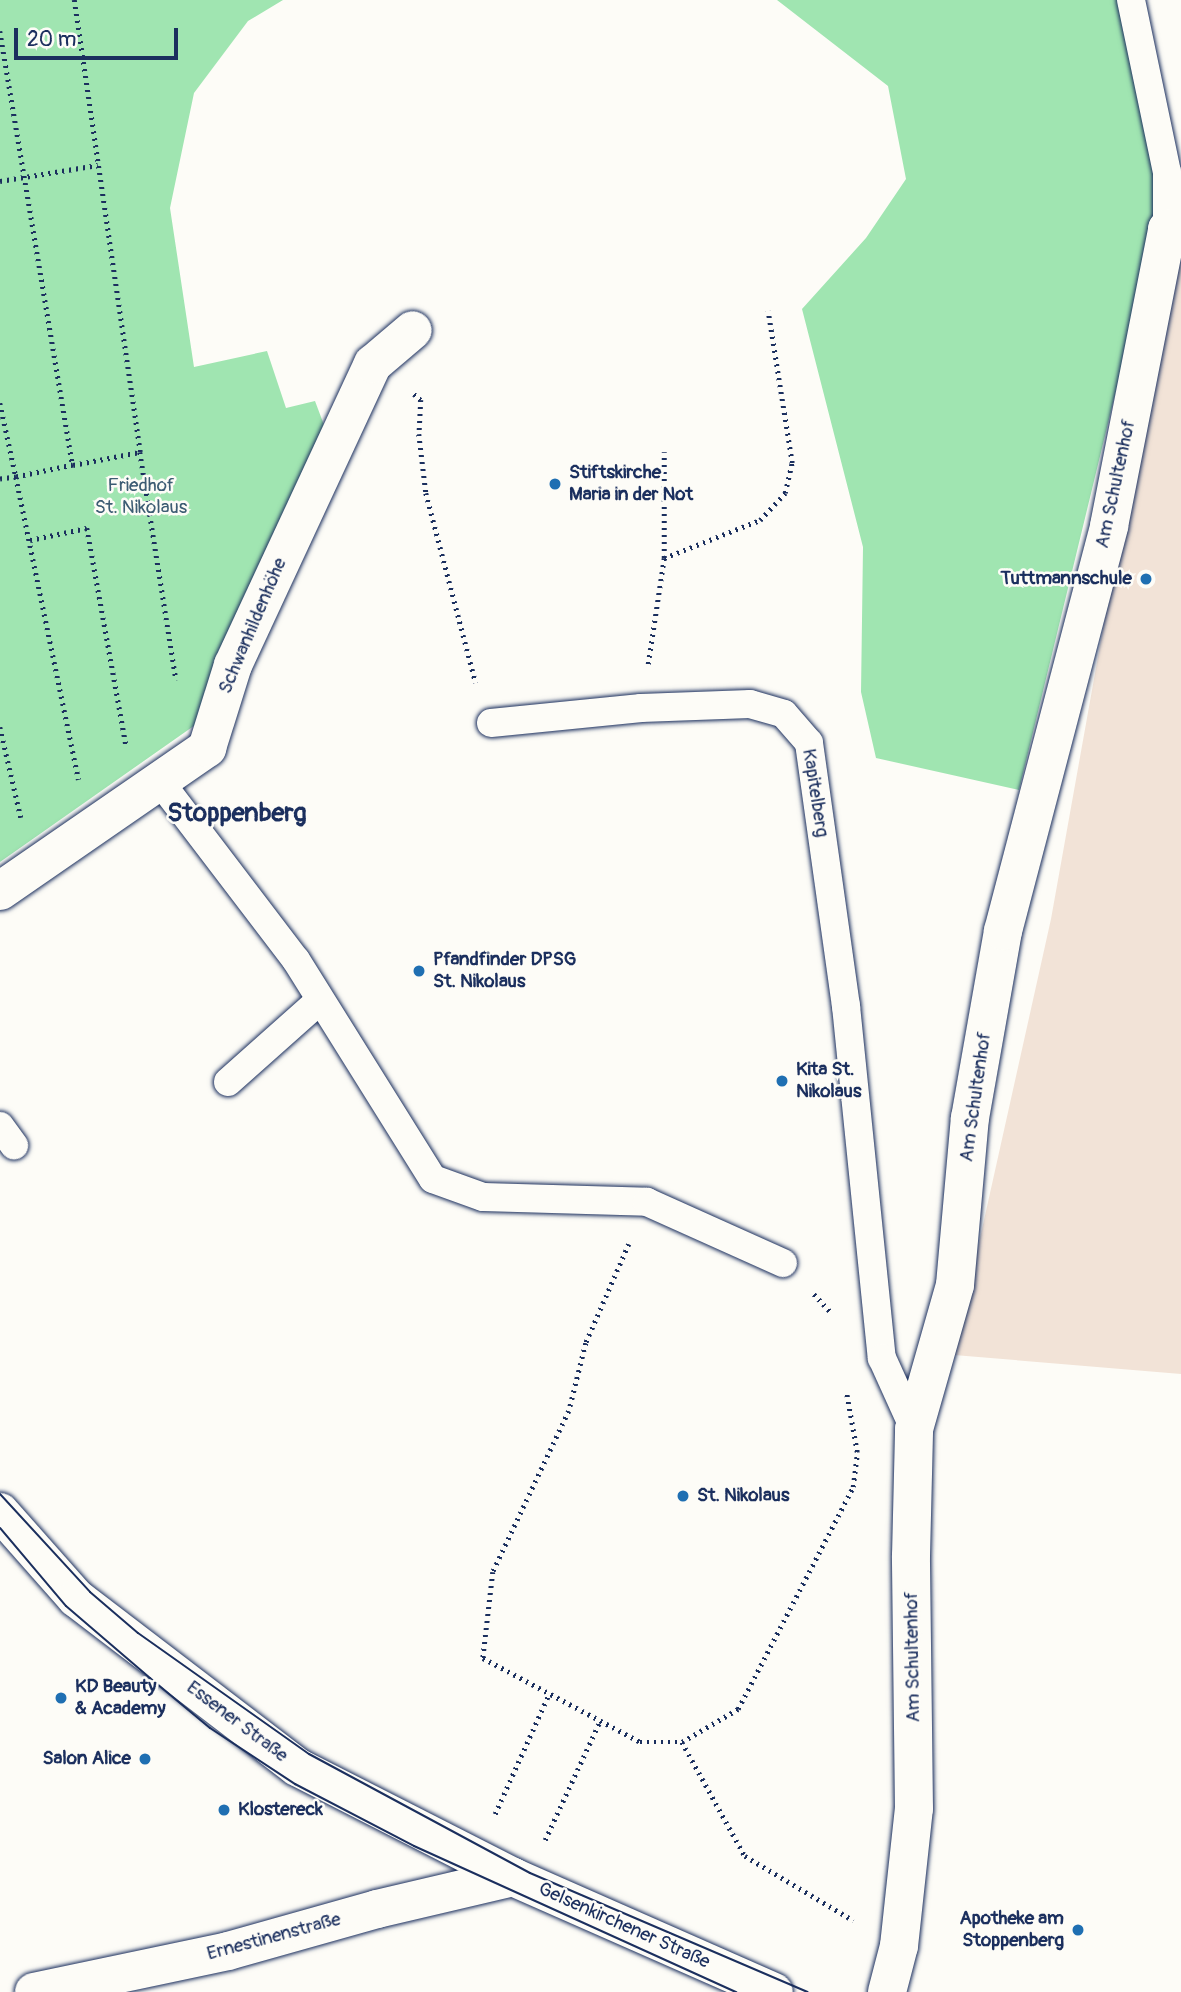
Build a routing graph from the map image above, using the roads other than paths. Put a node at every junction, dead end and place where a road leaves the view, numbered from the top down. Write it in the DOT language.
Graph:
graph roads {
  1 [pos="1131,0"];
  2 [pos="1174,229"];
  3 [pos="413,330"];
  4 [pos="491,723"];
  5 [pos="161,783"];
  6 [pos="0,891"];
  7 [pos="320,1000"];
  8 [pos="228,1082"];
  9 [pos="783,1263"];
  10 [pos="914,1429"];
  11 [pos="0,1513"];
  12 [pos="513,1877"];
  13 [pos="34,1992"];
  14 [pos="774,1992"];
  15 [pos="887,1992"];
  1 -- 2 [label="lane"];
  2 -- 10 [label="street, Am Schultenhof"];
  3 -- 5 [label="street, Schwanhildenhöhe"];
  4 -- 10 [label="lane, Kapitelberg"];
  5 -- 6 [label="street, Schwanhildenhöhe"];
  5 -- 7 [label="lane"];
  7 -- 8 [label="lane"];
  7 -- 9 [label="lane"];
  10 -- 15 [label="street, Am Schultenhof"];
  11 -- 12 [label="street, Essener Straße"];
  12 -- 13 [label="street, Ernestinenstraße"];
  12 -- 14 [label="street, Gelsenkirchener Straße"];
}
